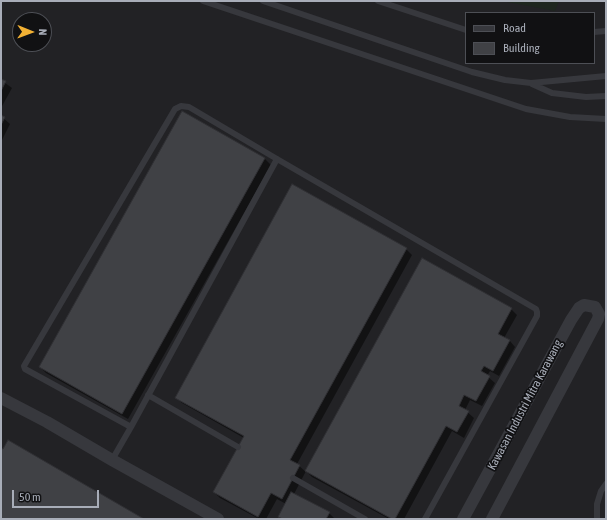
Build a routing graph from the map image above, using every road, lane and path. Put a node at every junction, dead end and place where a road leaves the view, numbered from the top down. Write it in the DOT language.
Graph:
graph roads {
  1 [pos="203,1"];
  2 [pos="263,1"];
  3 [pos="378,1"];
  4 [pos="465,30"];
  5 [pos="606,31"];
  6 [pos="595,32"];
  7 [pos="606,76"];
  8 [pos="531,83"];
  9 [pos="606,96"];
  10 [pos="606,119"];
  11 [pos="277,159"];
  12 [pos="148,395"];
  13 [pos="1,398"];
  14 [pos="131,427"];
  15 [pos="238,447"];
  16 [pos="112,460"];
  17 [pos="293,478"];
  18 [pos="606,484"];
  19 [pos="218,519"];
  20 [pos="365,519"];
  21 [pos="425,519"];
  22 [pos="463,519"];
  23 [pos="492,519"];
  24 [pos="597,519"];
  1 -- 10 [label="lane"];
  2 -- 8 [label="lane"];
  3 -- 4 [label="lane"];
  5 -- 6 [label="lane"];
  7 -- 8 [label="lane"];
  8 -- 9 [label="lane"];
  11 -- 12 [label="lane"];
  11 -- 14 [label="lane"];
  11 -- 21 [label="lane"];
  12 -- 14 [label="lane"];
  12 -- 15 [label="lane"];
  13 -- 16 [label="street"];
  14 -- 16 [label="lane"];
  16 -- 19 [label="street"];
  17 -- 20 [label="lane"];
  18 -- 24 [label="lane"];
  22 -- 23 [label="street, Kawasan Industri Mitra Karawang"];
}
